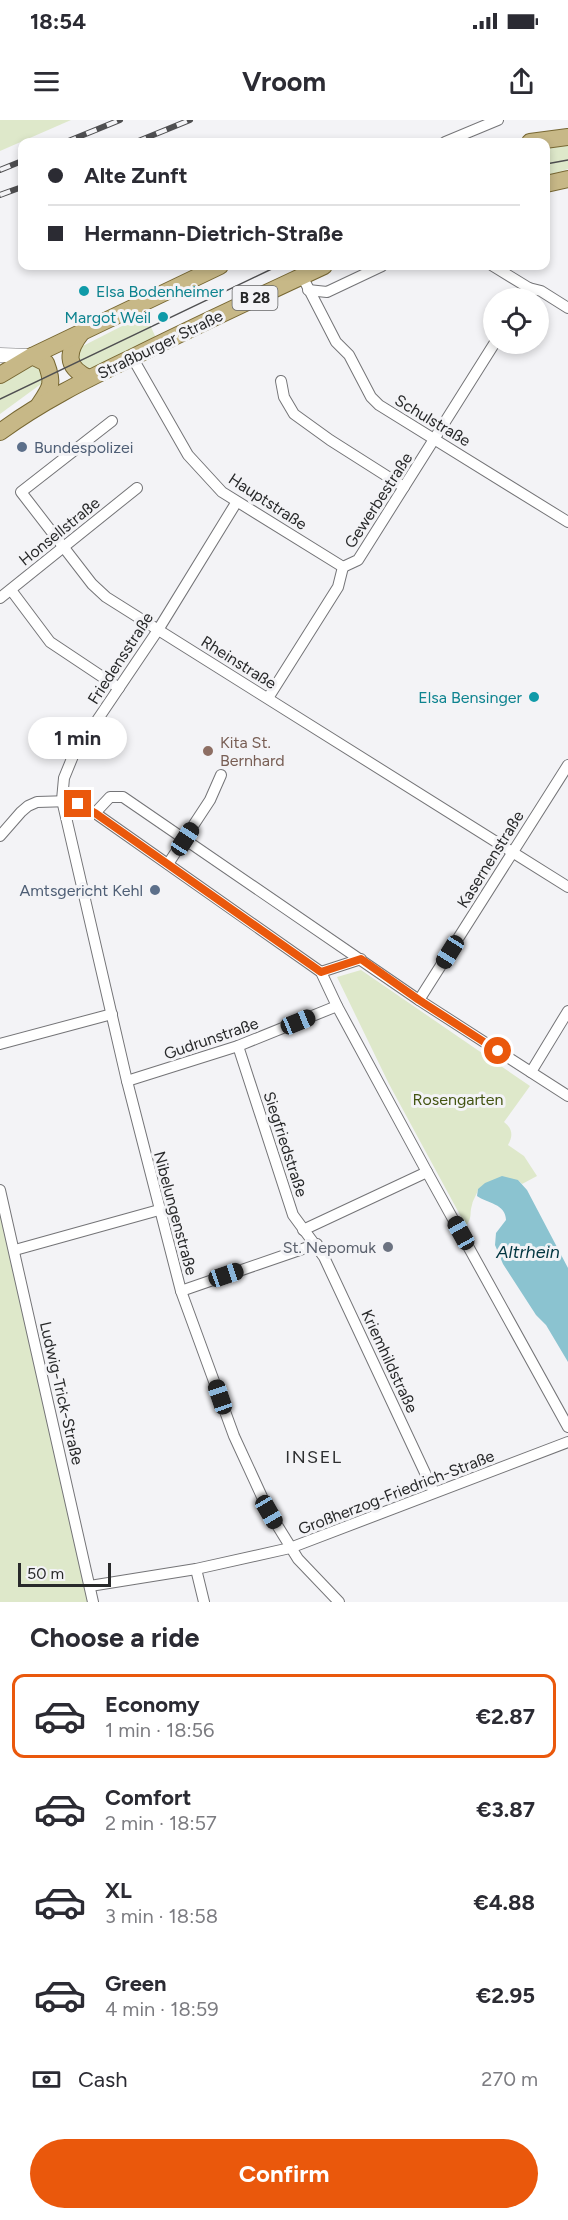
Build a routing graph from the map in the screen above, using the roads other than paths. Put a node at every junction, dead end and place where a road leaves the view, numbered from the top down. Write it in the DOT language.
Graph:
graph roads {
  1 [pos="498,120"];
  2 [pos="568,137"];
  3 [pos="455,138"];
  4 [pos="550,139"];
  5 [pos="568,179"];
  6 [pos="550,183"];
  7 [pos="211,270"];
  8 [pos="320,270"];
  9 [pos="374,270"];
  10 [pos="500,270"];
  11 [pos="305,283"];
  12 [pos="529,288"];
  13 [pos="549,296"];
  14 [pos="568,308"];
  15 [pos="82,331"];
  16 [pos="488,354"];
  17 [pos="0,355"];
  18 [pos="32,356"];
  19 [pos="132,357"];
  20 [pos="0,375"];
  21 [pos="89,378"];
  22 [pos="281,381"];
  23 [pos="39,405"];
  24 [pos="112,421"];
  25 [pos="0,432"];
  26 [pos="436,438"];
  27 [pos="405,487"];
  28 [pos="137,488"];
  29 [pos="236,502"];
  30 [pos="568,522"];
  31 [pos="64,546"];
  32 [pos="343,567"];
  33 [pos="11,590"];
  34 [pos="0,598"];
  35 [pos="158,630"];
  36 [pos="119,688"];
  37 [pos="268,698"];
  38 [pos="568,765"];
  39 [pos="221,775"];
  40 [pos="62,800"];
  41 [pos="95,813"];
  42 [pos="0,836"];
  43 [pos="185,839"];
  44 [pos="513,852"];
  45 [pos="168,864"];
  46 [pos="568,887"];
  47 [pos="361,959"];
  48 [pos="321,972"];
  49 [pos="419,1000"];
  50 [pos="337,1006"];
  51 [pos="568,1011"];
  52 [pos="112,1014"];
  53 [pos="0,1044"];
  54 [pos="238,1047"];
  55 [pos="531,1072"];
  56 [pos="128,1082"];
  57 [pos="568,1096"];
  58 [pos="427,1172"];
  59 [pos="0,1190"];
  60 [pos="159,1210"];
  61 [pos="303,1230"];
  62 [pos="317,1244"];
  63 [pos="15,1250"];
  64 [pos="181,1291"];
  65 [pos="568,1427"];
  66 [pos="568,1442"];
  67 [pos="434,1492"];
  68 [pos="290,1548"];
  69 [pos="196,1569"];
  70 [pos="90,1586"];
  71 [pos="93,1602"];
  72 [pos="204,1602"];
  73 [pos="339,1602"];
  1 -- 3 [label="street"];
  2 -- 4 [label="main road"];
  5 -- 6 [label="main road"];
  7 -- 15 [label="main road, B 28"];
  8 -- 11 [label="main road, Straßburger Straße / B 28"];
  9 -- 11 [label="street"];
  10 -- 12 [label="street"];
  11 -- 19 [label="main road, Straßburger Straße / B 28"];
  11 -- 26 [label="street, Schulstraße"];
  13 -- 14 [label="street"];
  15 -- 18 [label="main road, B 28"];
  15 -- 21 [label="main road"];
  16 -- 26 [label="street, Gewerbestraße"];
  17 -- 18 [label="street"];
  18 -- 20 [label="main road, B 28"];
  18 -- 23 [label="main road"];
  19 -- 21 [label="main road, Straßburger Straße / B 28"];
  19 -- 29 [label="street, Hauptstraße"];
  21 -- 23 [label="main road, Straßburger Straße / B 28"];
  22 -- 27 [label="street"];
  23 -- 25 [label="main road, Straßburger Straße / B 28"];
  24 -- 31 [label="street, Rheinstraße"];
  26 -- 27 [label="street, Gewerbestraße"];
  26 -- 30 [label="street, Schulstraße"];
  27 -- 32 [label="street, Gewerbestraße"];
  28 -- 31 [label="street, Honsellstraße"];
  29 -- 32 [label="street, Hauptstraße"];
  29 -- 35 [label="street, Friedensstraße"];
  31 -- 33 [label="street, Honsellstraße"];
  31 -- 35 [label="street, Rheinstraße"];
  32 -- 37 [label="street, Gewerbestraße"];
  33 -- 34 [label="street, Honsellstraße"];
  33 -- 36 [label="street"];
  35 -- 36 [label="street, Friedensstraße"];
  35 -- 37 [label="street, Rheinstraße"];
  36 -- 40 [label="street, Friedensstraße"];
  37 -- 44 [label="street, Rheinstraße"];
  38 -- 44 [label="street, Kasernenstraße"];
  39 -- 43 [label="street"];
  40 -- 41 [label="street"];
  40 -- 42 [label="street"];
  40 -- 52 [label="street, Nibelungenstraße"];
  41 -- 43 [label="street"];
  41 -- 45 [label="street"];
  43 -- 45 [label="street"];
  43 -- 47 [label="street"];
  44 -- 46 [label="street, Rheinstraße"];
  44 -- 49 [label="street, Kasernenstraße"];
  45 -- 48 [label="street"];
  47 -- 48 [label="street"];
  47 -- 49 [label="street"];
  48 -- 50 [label="street"];
  49 -- 55 [label="street"];
  50 -- 54 [label="street, Gudrunstraße"];
  50 -- 58 [label="street"];
  51 -- 55 [label="street"];
  52 -- 53 [label="street"];
  52 -- 56 [label="street, Nibelungenstraße"];
  54 -- 56 [label="street, Gudrunstraße"];
  54 -- 61 [label="street, Siegfriedstraße"];
  55 -- 57 [label="street"];
  56 -- 60 [label="street, Nibelungenstraße"];
  58 -- 61 [label="street"];
  58 -- 65 [label="street"];
  59 -- 63 [label="street, Ludwig-Trick-Straße"];
  60 -- 63 [label="street"];
  60 -- 64 [label="street, Nibelungenstraße"];
  61 -- 62 [label="street, Siegfriedstraße"];
  62 -- 64 [label="street"];
  62 -- 67 [label="street, Kriemhildstraße"];
  63 -- 70 [label="street, Ludwig-Trick-Straße"];
  64 -- 68 [label="street, Nibelungenstraße"];
  66 -- 67 [label="street, Großherzog-Friedrich-Straße"];
  67 -- 68 [label="street, Großherzog-Friedrich-Straße"];
  68 -- 69 [label="street, Großherzog-Friedrich-Straße"];
  68 -- 73 [label="street, Nibelungenstraße"];
  69 -- 70 [label="street, Großherzog-Friedrich-Straße"];
  69 -- 72 [label="street"];
  70 -- 71 [label="street, Ludwig-Trick-Straße"];
}
